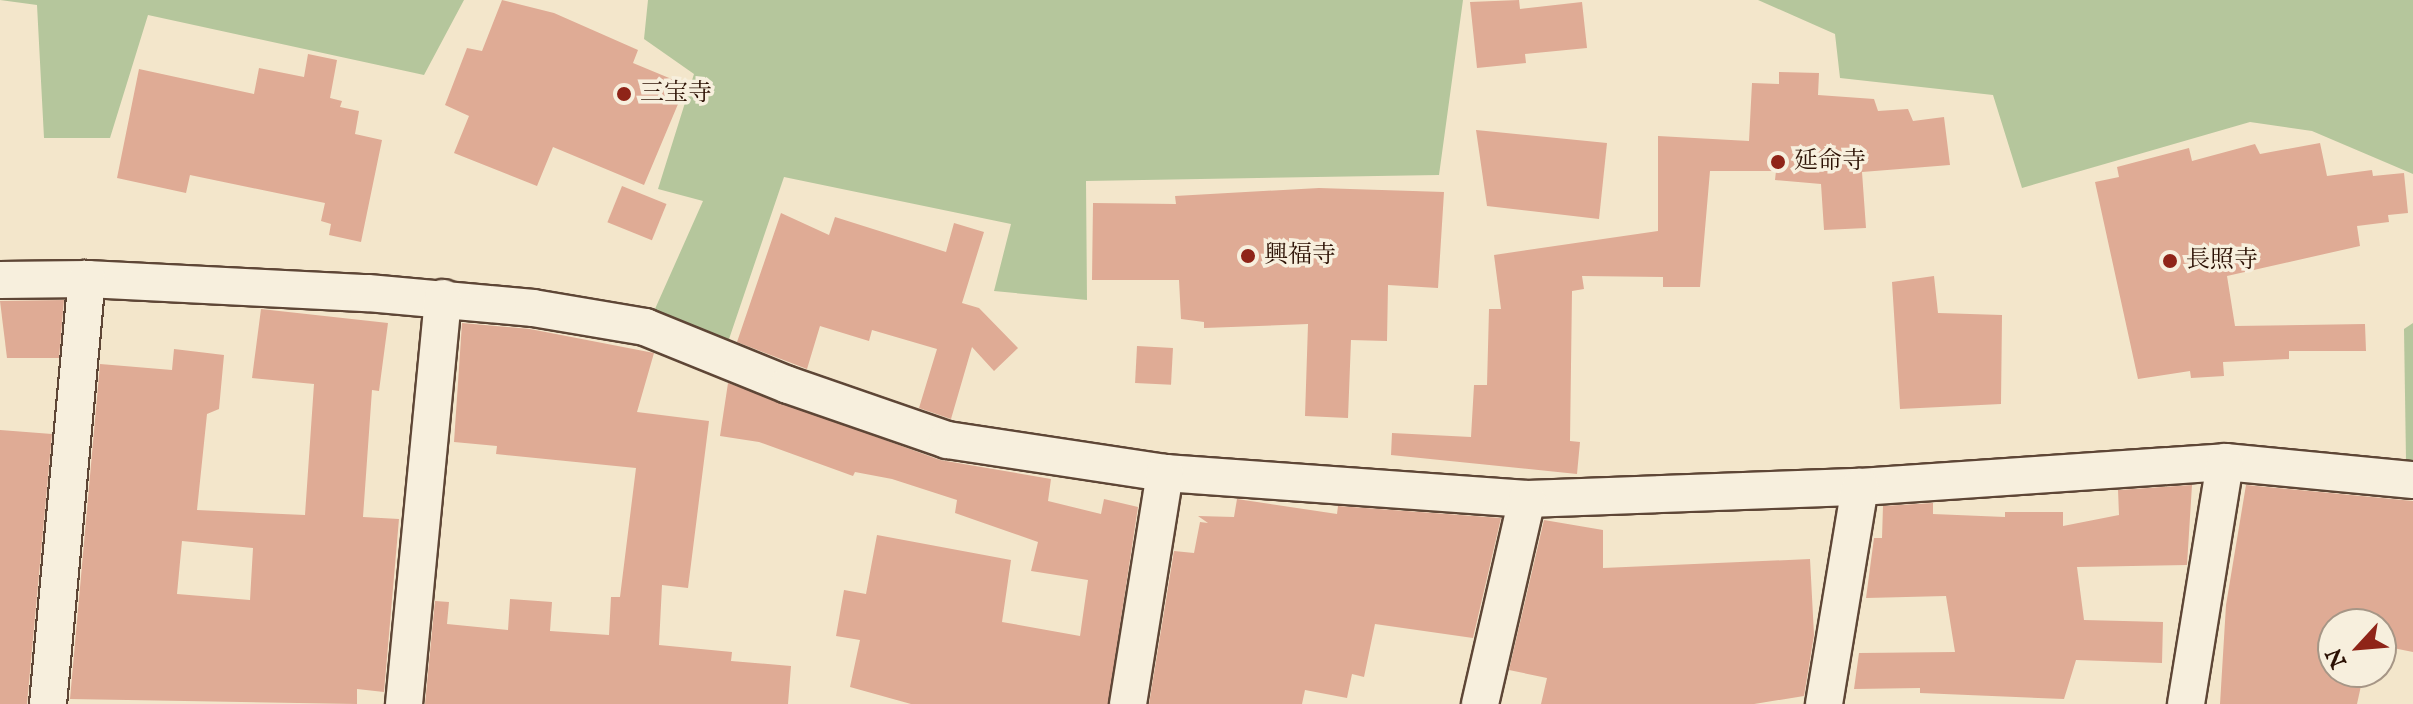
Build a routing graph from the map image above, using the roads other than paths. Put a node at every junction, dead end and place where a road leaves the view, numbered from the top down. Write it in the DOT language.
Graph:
graph roads {
  1 [pos="87,279"];
  2 [pos="0,280"];
  3 [pos="443,298"];
  4 [pos="2225,462"];
  5 [pos="1165,473"];
  6 [pos="2413,480"];
  7 [pos="1860,487"];
  8 [pos="1527,499"];
  9 [pos="48,704"];
  10 [pos="404,704"];
  11 [pos="1128,704"];
  12 [pos="1480,704"];
  13 [pos="1824,704"];
  14 [pos="2186,704"];
  1 -- 2 [label="street"];
  1 -- 3 [label="street"];
  1 -- 9 [label="street"];
  3 -- 5 [label="street"];
  3 -- 10 [label="street"];
  4 -- 6 [label="street"];
  4 -- 7 [label="street"];
  4 -- 14 [label="street"];
  5 -- 8 [label="street"];
  5 -- 11 [label="street"];
  7 -- 8 [label="street"];
  7 -- 13 [label="street"];
  8 -- 12 [label="street"];
}
